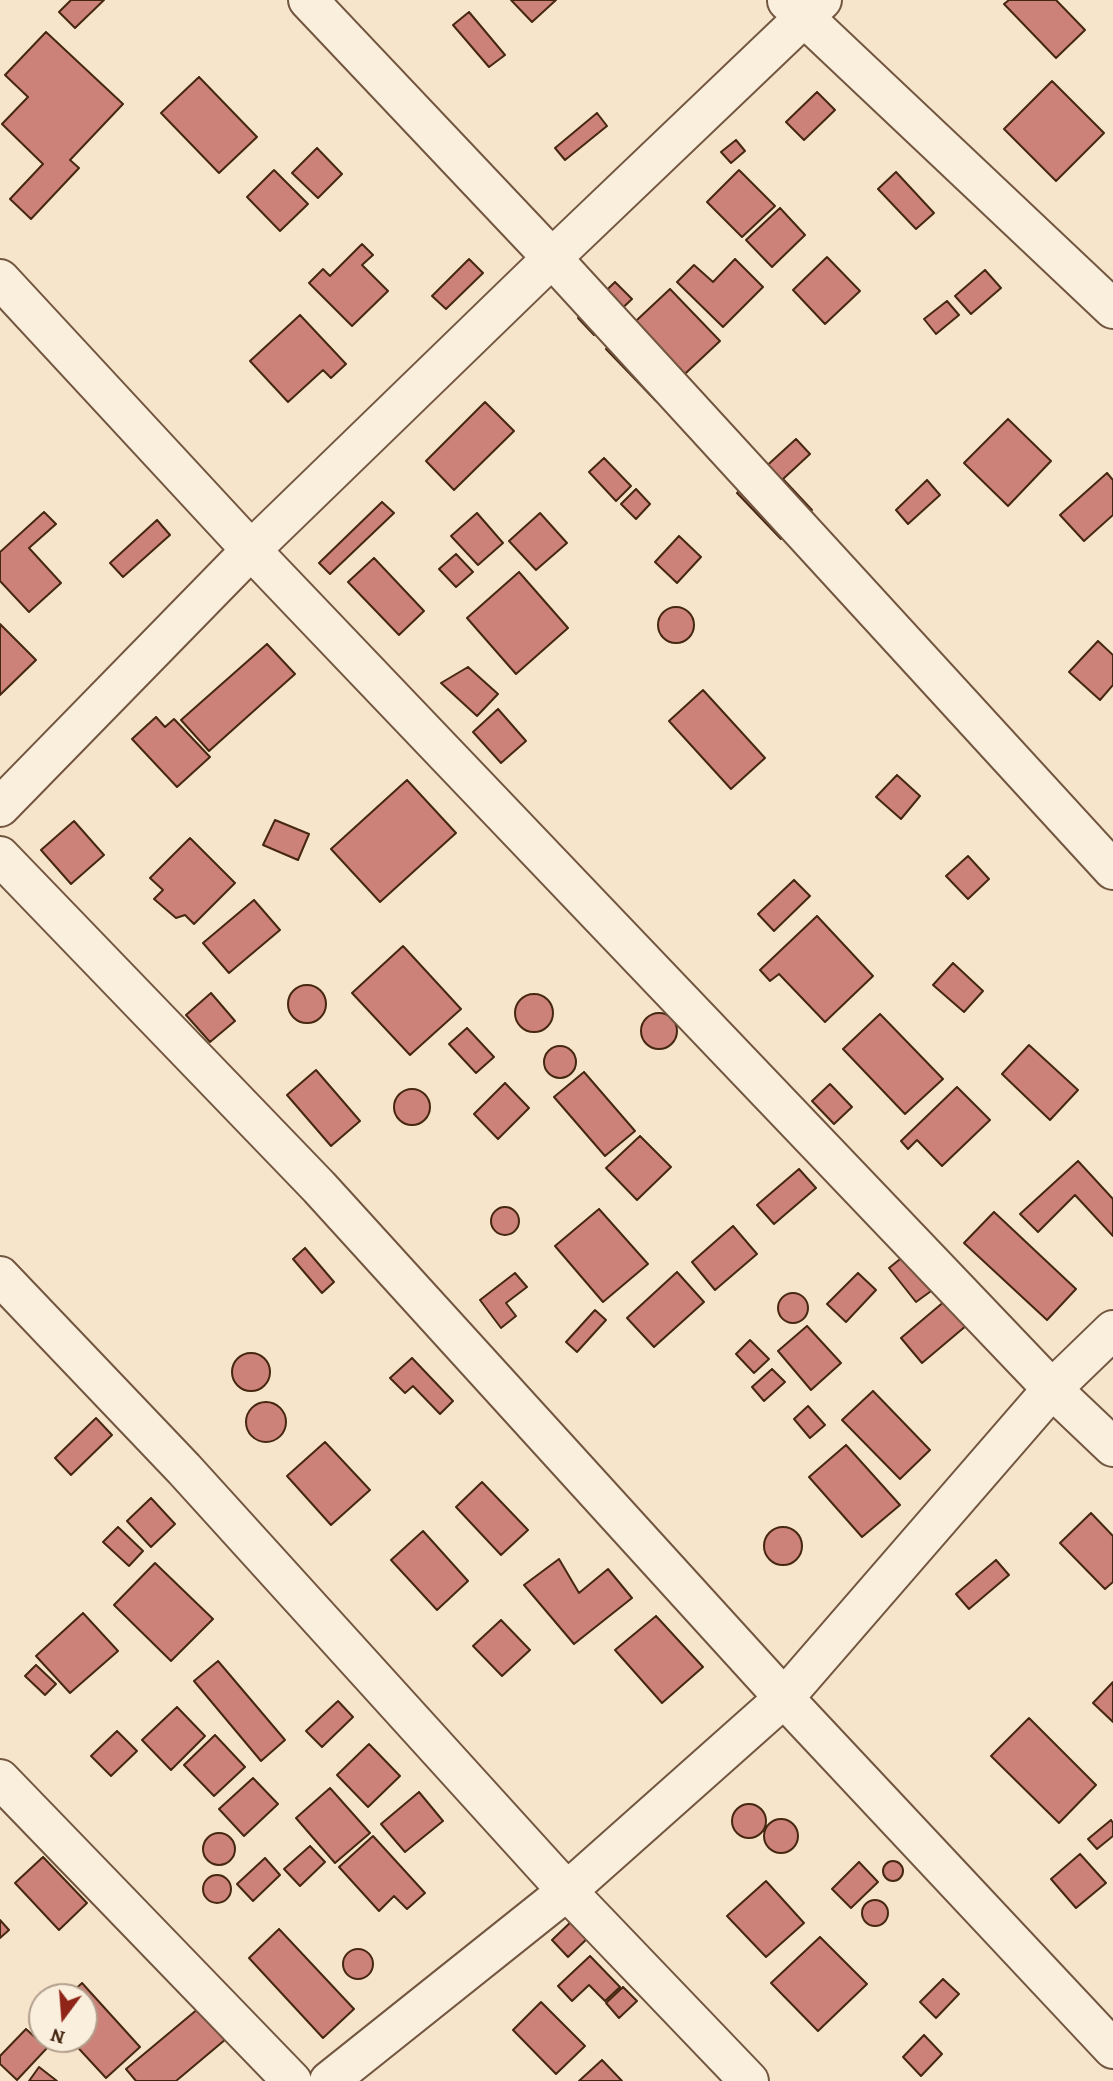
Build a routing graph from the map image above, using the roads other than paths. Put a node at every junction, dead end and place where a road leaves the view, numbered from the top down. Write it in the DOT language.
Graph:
graph roads {
  1 [pos="308,0"];
  2 [pos="804,6"];
  3 [pos="552,258"];
  4 [pos="0,279"];
  5 [pos="1113,309"];
  6 [pos="251,550"];
  7 [pos="0,807"];
  8 [pos="0,856"];
  9 [pos="1113,870"];
  10 [pos="0,1276"];
  11 [pos="1113,1330"];
  12 [pos="1052,1389"];
  13 [pos="1113,1447"];
  14 [pos="784,1698"];
  15 [pos="0,1779"];
  16 [pos="567,1891"];
  17 [pos="1113,2049"];
  18 [pos="292,2081"];
  19 [pos="329,2081"];
  20 [pos="749,2081"];
  1 -- 3 [label="street"];
  2 -- 3 [label="street"];
  2 -- 5 [label="street"];
  3 -- 6 [label="street"];
  3 -- 9 [label="street"];
  4 -- 6 [label="street"];
  6 -- 7 [label="street"];
  6 -- 12 [label="street"];
  8 -- 14 [label="street"];
  10 -- 16 [label="street"];
  11 -- 12 [label="street"];
  12 -- 13 [label="street"];
  12 -- 14 [label="street"];
  14 -- 16 [label="street"];
  14 -- 17 [label="street"];
  15 -- 18 [label="street"];
  16 -- 19 [label="street"];
  16 -- 20 [label="street"];
}
